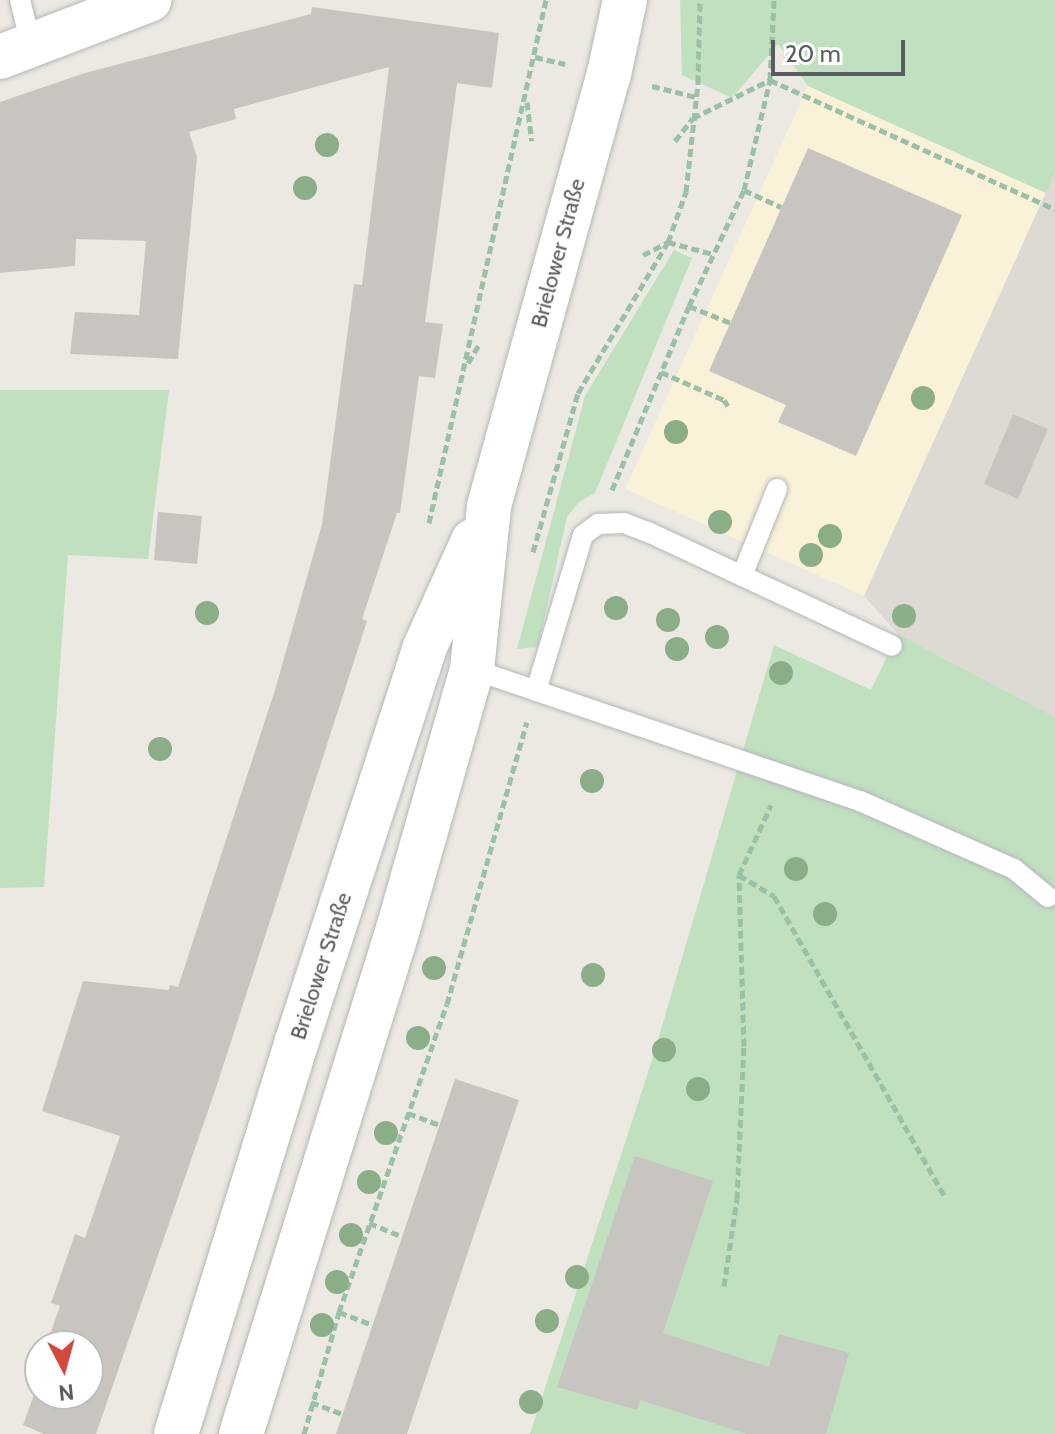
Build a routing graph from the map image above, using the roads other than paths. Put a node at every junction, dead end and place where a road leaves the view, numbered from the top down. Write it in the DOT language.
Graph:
graph roads {
  1 [pos="20,0"];
  2 [pos="149,0"];
  3 [pos="625,0"];
  4 [pos="15,51"];
  5 [pos="777,489"];
  6 [pos="489,506"];
  7 [pos="742,576"];
  8 [pos="892,646"];
  9 [pos="472,669"];
  10 [pos="536,691"];
  11 [pos="1048,897"];
  12 [pos="176,1434"];
  13 [pos="241,1434"];
  1 -- 4 [label="lane"];
  2 -- 4 [label="main road"];
  3 -- 6 [label="main road, Brielower Straße"];
  5 -- 7 [label="lane"];
  6 -- 9 [label="main road, Brielower Straße"];
  6 -- 12 [label="main road, Brielower Straße"];
  7 -- 8 [label="lane"];
  7 -- 10 [label="lane"];
  9 -- 10 [label="lane"];
  9 -- 13 [label="main road, Brielower Straße"];
  10 -- 11 [label="lane"];
}
